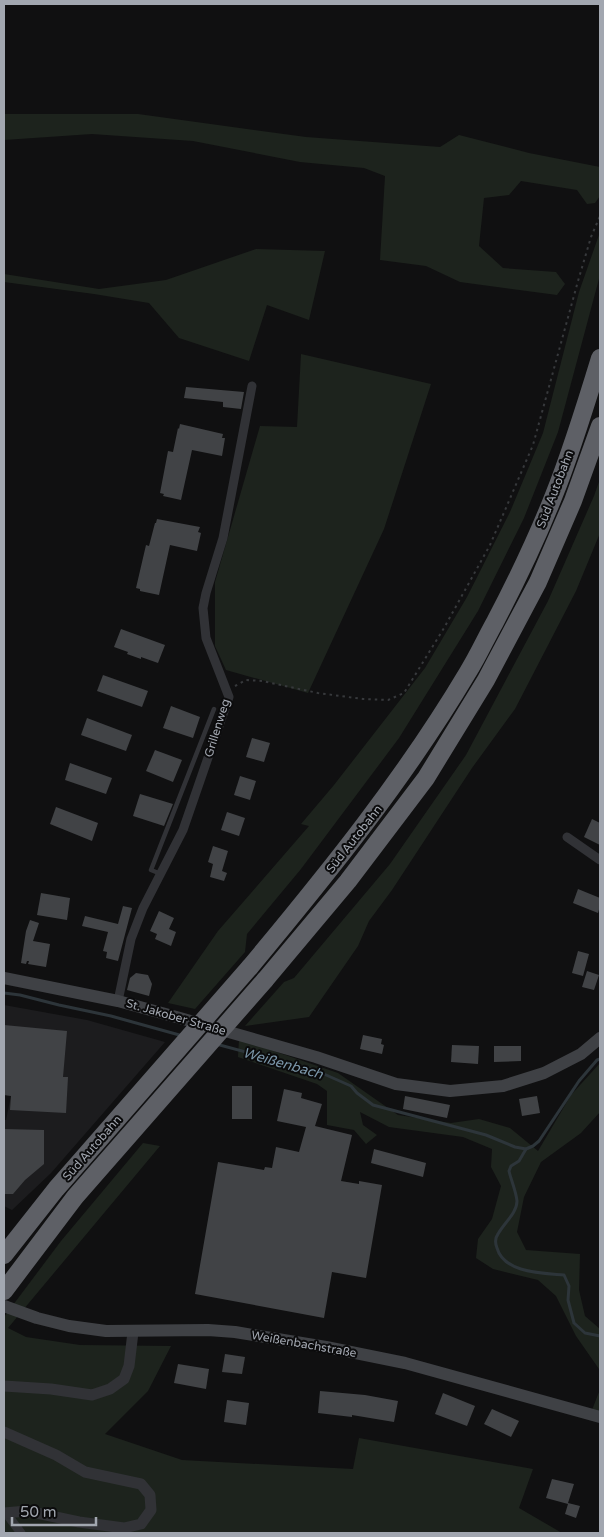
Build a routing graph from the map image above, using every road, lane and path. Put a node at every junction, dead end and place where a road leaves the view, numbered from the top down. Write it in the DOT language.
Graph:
graph roads {
  1 [pos="600,216"];
  2 [pos="600,358"];
  3 [pos="252,386"];
  4 [pos="600,426"];
  5 [pos="229,698"];
  6 [pos="214,709"];
  7 [pos="567,837"];
  8 [pos="600,860"];
  9 [pos="161,874"];
  10 [pos="4,978"];
  11 [pos="118,1001"];
  12 [pos="600,1038"];
  13 [pos="4,1255"];
  14 [pos="4,1290"];
  15 [pos="4,1306"];
  16 [pos="134,1332"];
  17 [pos="4,1386"];
  18 [pos="600,1417"];
  19 [pos="4,1432"];
  20 [pos="5,1513"];
  21 [pos="22,1533"];
  1 -- 5 [label="path"];
  2 -- 13 [label="highway, Süd Autobahn, bridge"];
  3 -- 5 [label="street, Grillenweg"];
  4 -- 14 [label="highway, Süd Autobahn, bridge"];
  5 -- 9 [label="street, Grillenweg"];
  6 -- 9 [label="lane"];
  7 -- 8 [label="street"];
  9 -- 11 [label="street, Grillenweg"];
  10 -- 11 [label="main road, St. Jakober Straße"];
  11 -- 12 [label="main road, St. Jakober Straße"];
  15 -- 16 [label="main road, Weißenbachstraße"];
  16 -- 17 [label="street"];
  16 -- 18 [label="main road, Weißenbachstraße"];
  19 -- 20 [label="street"];
  20 -- 21 [label="street"];
}
